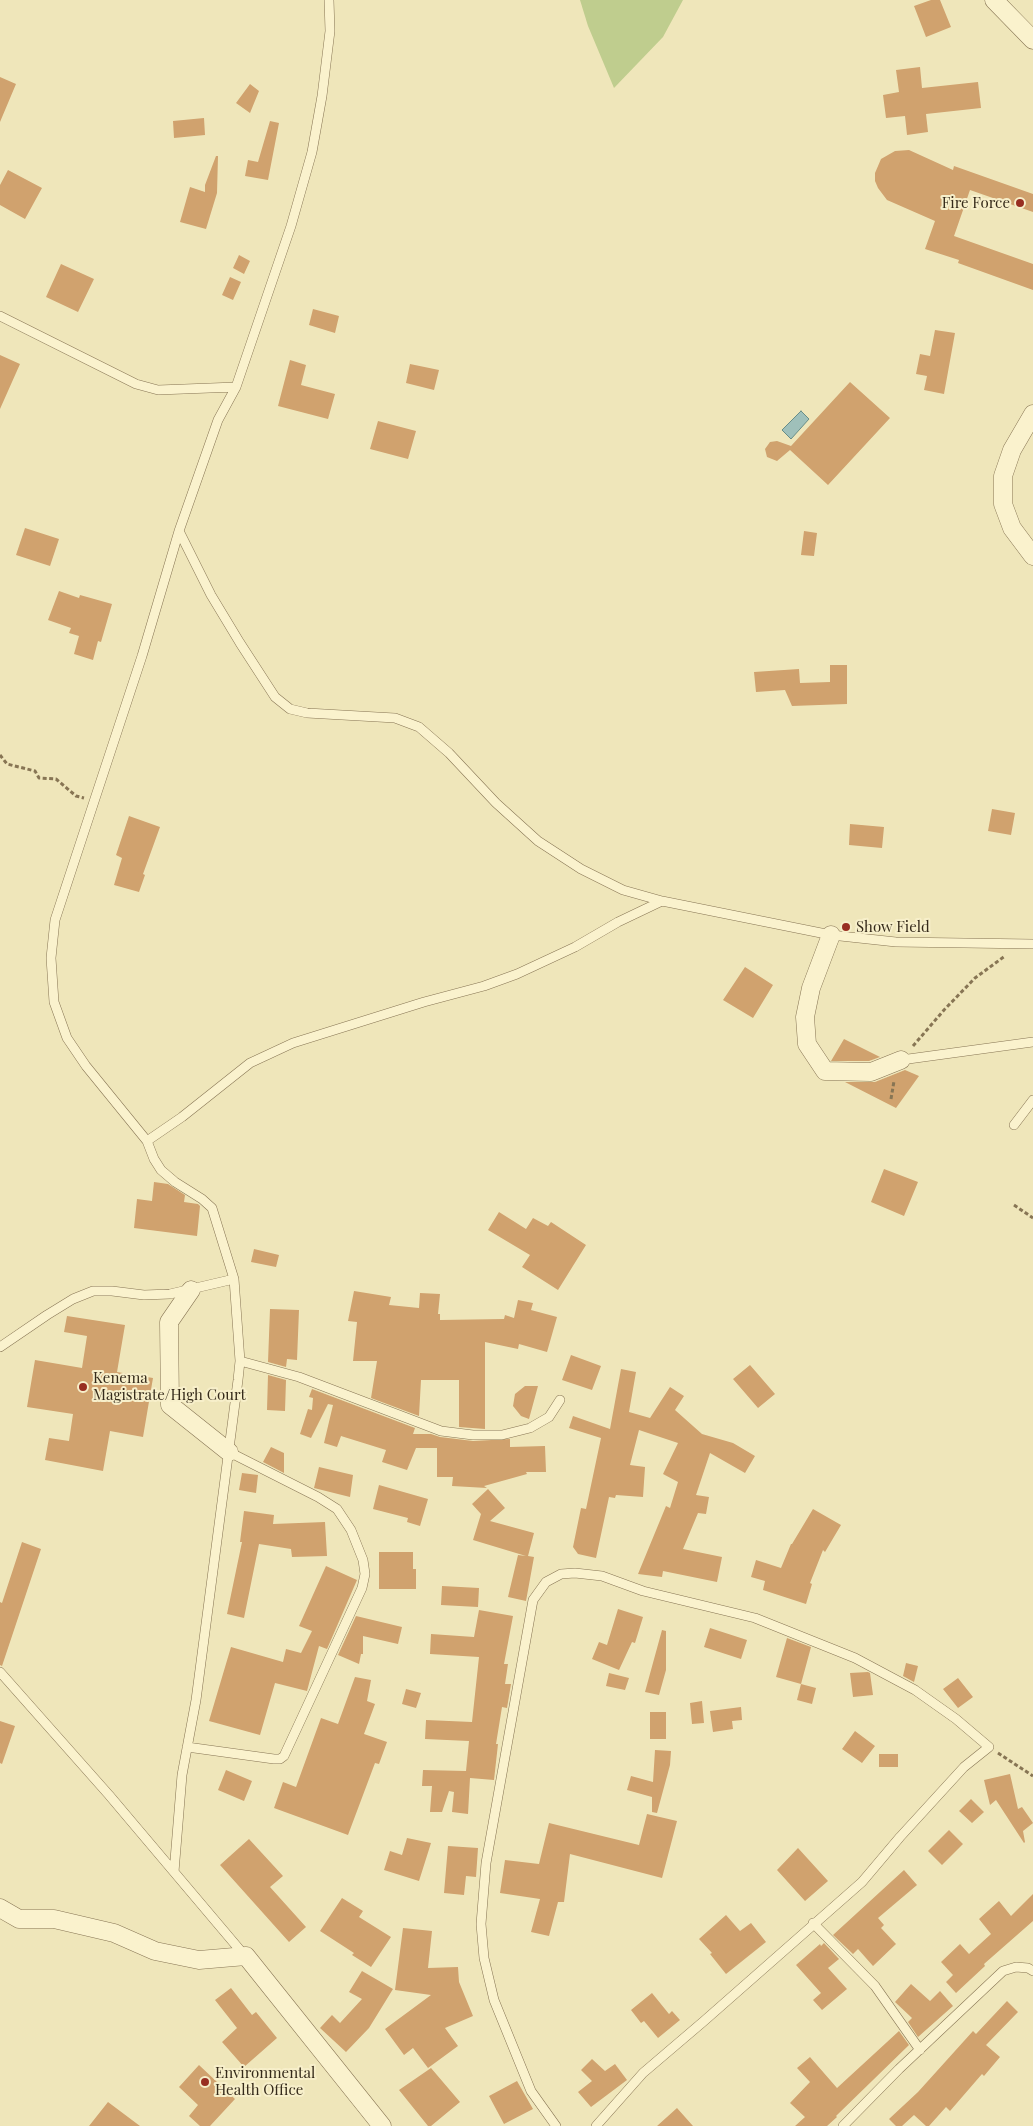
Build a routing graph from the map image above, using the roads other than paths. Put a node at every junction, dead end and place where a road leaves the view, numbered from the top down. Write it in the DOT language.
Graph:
graph roads {
  1 [pos="329,0"];
  2 [pos="994,0"];
  3 [pos="1033,40"];
  4 [pos="0,316"];
  5 [pos="236,387"];
  6 [pos="1033,414"];
  7 [pos="179,531"];
  8 [pos="1033,556"];
  9 [pos="662,901"];
  10 [pos="831,935"];
  11 [pos="1033,944"];
  12 [pos="1033,1042"];
  13 [pos="901,1060"];
  14 [pos="1033,1100"];
  15 [pos="1014,1125"];
  16 [pos="147,1141"];
  17 [pos="234,1280"];
  18 [pos="191,1290"];
  19 [pos="0,1347"];
  20 [pos="240,1361"];
  21 [pos="560,1400"];
  22 [pos="229,1452"];
  23 [pos="0,1672"];
  24 [pos="187,1746"];
  25 [pos="174,1872"];
  26 [pos="0,1908"];
  27 [pos="19,1919"];
  28 [pos="0,1920"];
  29 [pos="813,1923"];
  30 [pos="246,1956"];
  31 [pos="1033,1970"];
  32 [pos="920,2050"];
  33 [pos="382,2126"];
  34 [pos="556,2126"];
  35 [pos="596,2126"];
  36 [pos="843,2126"];
  1 -- 5 [label="lane"];
  2 -- 3 [label="street"];
  4 -- 5 [label="lane"];
  5 -- 7 [label="lane"];
  6 -- 8 [label="street"];
  7 -- 9 [label="lane"];
  7 -- 16 [label="lane"];
  9 -- 10 [label="lane"];
  9 -- 16 [label="lane"];
  10 -- 11 [label="lane"];
  10 -- 13 [label="street"];
  12 -- 13 [label="lane"];
  14 -- 15 [label="lane"];
  16 -- 17 [label="lane"];
  17 -- 18 [label="lane"];
  17 -- 20 [label="lane"];
  18 -- 19 [label="lane"];
  18 -- 22 [label="street"];
  20 -- 21 [label="lane"];
  20 -- 22 [label="lane"];
  22 -- 24 [label="lane"];
  22 -- 24 [label="lane"];
  23 -- 25 [label="lane"];
  24 -- 25 [label="lane"];
  25 -- 30 [label="lane"];
  26 -- 27 [label="street"];
  27 -- 28 [label="street"];
  27 -- 30 [label="street"];
  29 -- 32 [label="lane"];
  29 -- 34 [label="lane"];
  29 -- 35 [label="lane"];
  30 -- 33 [label="street"];
  31 -- 32 [label="lane"];
  32 -- 36 [label="lane"];
}
